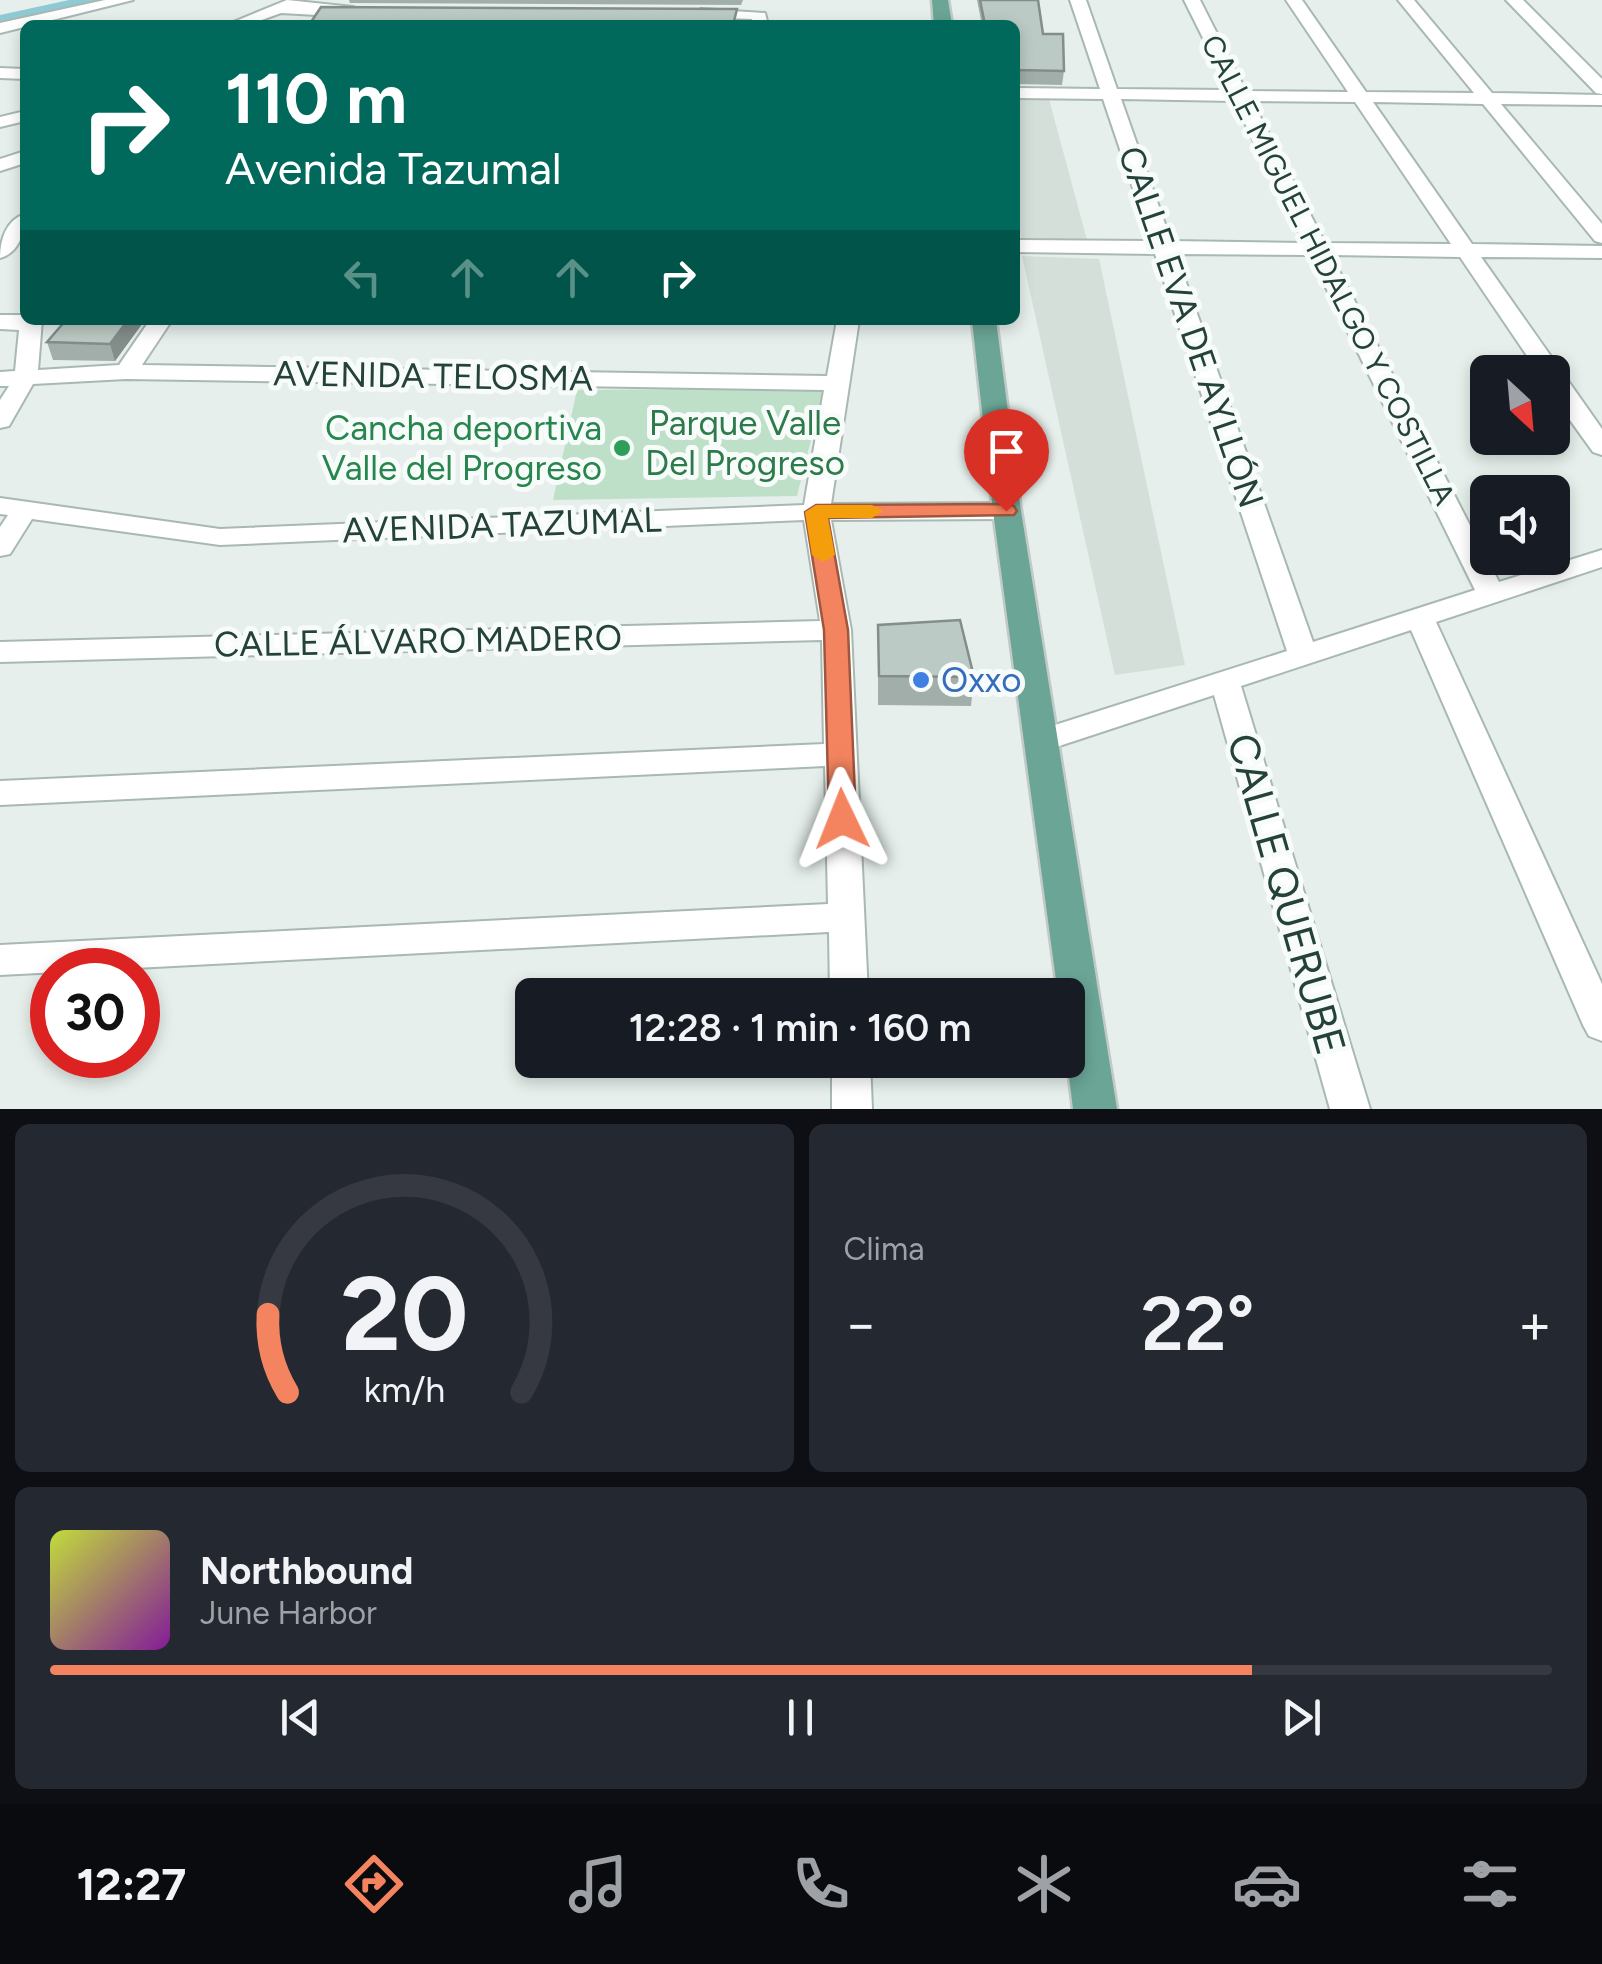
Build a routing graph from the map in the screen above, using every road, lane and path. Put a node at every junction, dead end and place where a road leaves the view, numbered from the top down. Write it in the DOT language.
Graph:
graph roads {
  1 [pos="65,0"];
  2 [pos="125,0"];
  3 [pos="301,0"];
  4 [pos="1078,0"];
  5 [pos="1192,0"];
  6 [pos="1294,0"];
  7 [pos="1406,0"];
  8 [pos="1514,0"];
  9 [pos="280,8"];
  10 [pos="365,12"];
  11 [pos="0,14"];
  12 [pos="676,14"];
  13 [pos="36,20"];
  14 [pos="248,20"];
  15 [pos="759,20"];
  16 [pos="1602,89"];
  17 [pos="1020,93"];
  18 [pos="1111,94"];
  19 [pos="1242,96"];
  20 [pos="1363,98"];
  21 [pos="1484,99"];
  22 [pos="1602,100"];
  23 [pos="20,227"];
  24 [pos="1602,237"];
  25 [pos="1020,246"];
  26 [pos="4,248"];
  27 [pos="1164,248"];
  28 [pos="1318,249"];
  29 [pos="1462,250"];
  30 [pos="1602,252"];
  31 [pos="31,325"];
  32 [pos="158,325"];
  33 [pos="847,325"];
  34 [pos="985,325"];
  35 [pos="1537,355"];
  36 [pos="126,372"];
  37 [pos="26,376"];
  38 [pos="0,379"];
  39 [pos="839,383"];
  40 [pos="1570,402"];
  41 [pos="0,420"];
  42 [pos="1602,447"];
  43 [pos="13,507"];
  44 [pos="1006,511"];
  45 [pos="816,512"];
  46 [pos="0,548"];
  47 [pos="1599,564"];
  48 [pos="1491,594"];
  49 [pos="1420,618"];
  50 [pos="836,630"];
  51 [pos="0,652"];
  52 [pos="1303,655"];
  53 [pos="1224,679"];
  54 [pos="1041,741"];
  55 [pos="840,754"];
  56 [pos="0,793"];
  57 [pos="846,917"];
  58 [pos="0,960"];
  59 [pos="848,978"];
  60 [pos="1602,1025"];
  61 [pos="851,1078"];
  62 [pos="852,1109"];
  63 [pos="1095,1109"];
  64 [pos="1350,1109"];
  1 -- 11 [label="street"];
  2 -- 13 [label="street"];
  3 -- 9 [label="street"];
  4 -- 18 [label="street, CALLE EVA DE AYLLÓN"];
  5 -- 19 [label="street, CALLE MIGUEL HIDALGO Y COSTILLA"];
  6 -- 20 [label="street"];
  7 -- 21 [label="street"];
  8 -- 16 [label="street"];
  9 -- 10 [label="street"];
  9 -- 14 [label="street"];
  12 -- 15 [label="street"];
  17 -- 18 [label="street"];
  18 -- 19 [label="street"];
  18 -- 27 [label="street, CALLE EVA DE AYLLÓN"];
  19 -- 20 [label="street"];
  19 -- 28 [label="street, CALLE MIGUEL HIDALGO Y COSTILLA"];
  20 -- 21 [label="street"];
  20 -- 29 [label="street"];
  21 -- 22 [label="street"];
  21 -- 24 [label="street"];
  23 -- 26 [label="street"];
  25 -- 27 [label="street"];
  27 -- 28 [label="street"];
  27 -- 52 [label="street, CALLE EVA DE AYLLÓN"];
  28 -- 29 [label="street"];
  28 -- 48 [label="street, CALLE MIGUEL HIDALGO Y COSTILLA"];
  29 -- 30 [label="street"];
  29 -- 35 [label="street"];
  31 -- 37 [label="street"];
  32 -- 36 [label="street"];
  33 -- 39 [label="street"];
  34 -- 44 [label="main road"];
  36 -- 37 [label="street, AVENIDA TELOSMA"];
  36 -- 39 [label="street, AVENIDA TELOSMA"];
  37 -- 38 [label="street, AVENIDA TELOSMA"];
  37 -- 41 [label="street"];
  39 -- 45 [label="street"];
  40 -- 42 [label="street"];
  43 -- 45 [label="street, AVENIDA TAZUMAL"];
  43 -- 46 [label="street"];
  44 -- 45 [label="street, AVENIDA TAZUMAL"];
  44 -- 54 [label="main road"];
  45 -- 50 [label="street"];
  47 -- 48 [label="street"];
  48 -- 49 [label="street"];
  49 -- 52 [label="street"];
  49 -- 60 [label="street"];
  50 -- 51 [label="street, CALLE ÁLVARO MADERO"];
  50 -- 55 [label="street"];
  52 -- 53 [label="street"];
  53 -- 54 [label="street"];
  53 -- 64 [label="street, CALLE QUERUBE"];
  54 -- 63 [label="main road"];
  55 -- 56 [label="street"];
  55 -- 57 [label="street"];
  57 -- 58 [label="street"];
  57 -- 59 [label="street"];
  61 -- 62 [label="street"];
}
